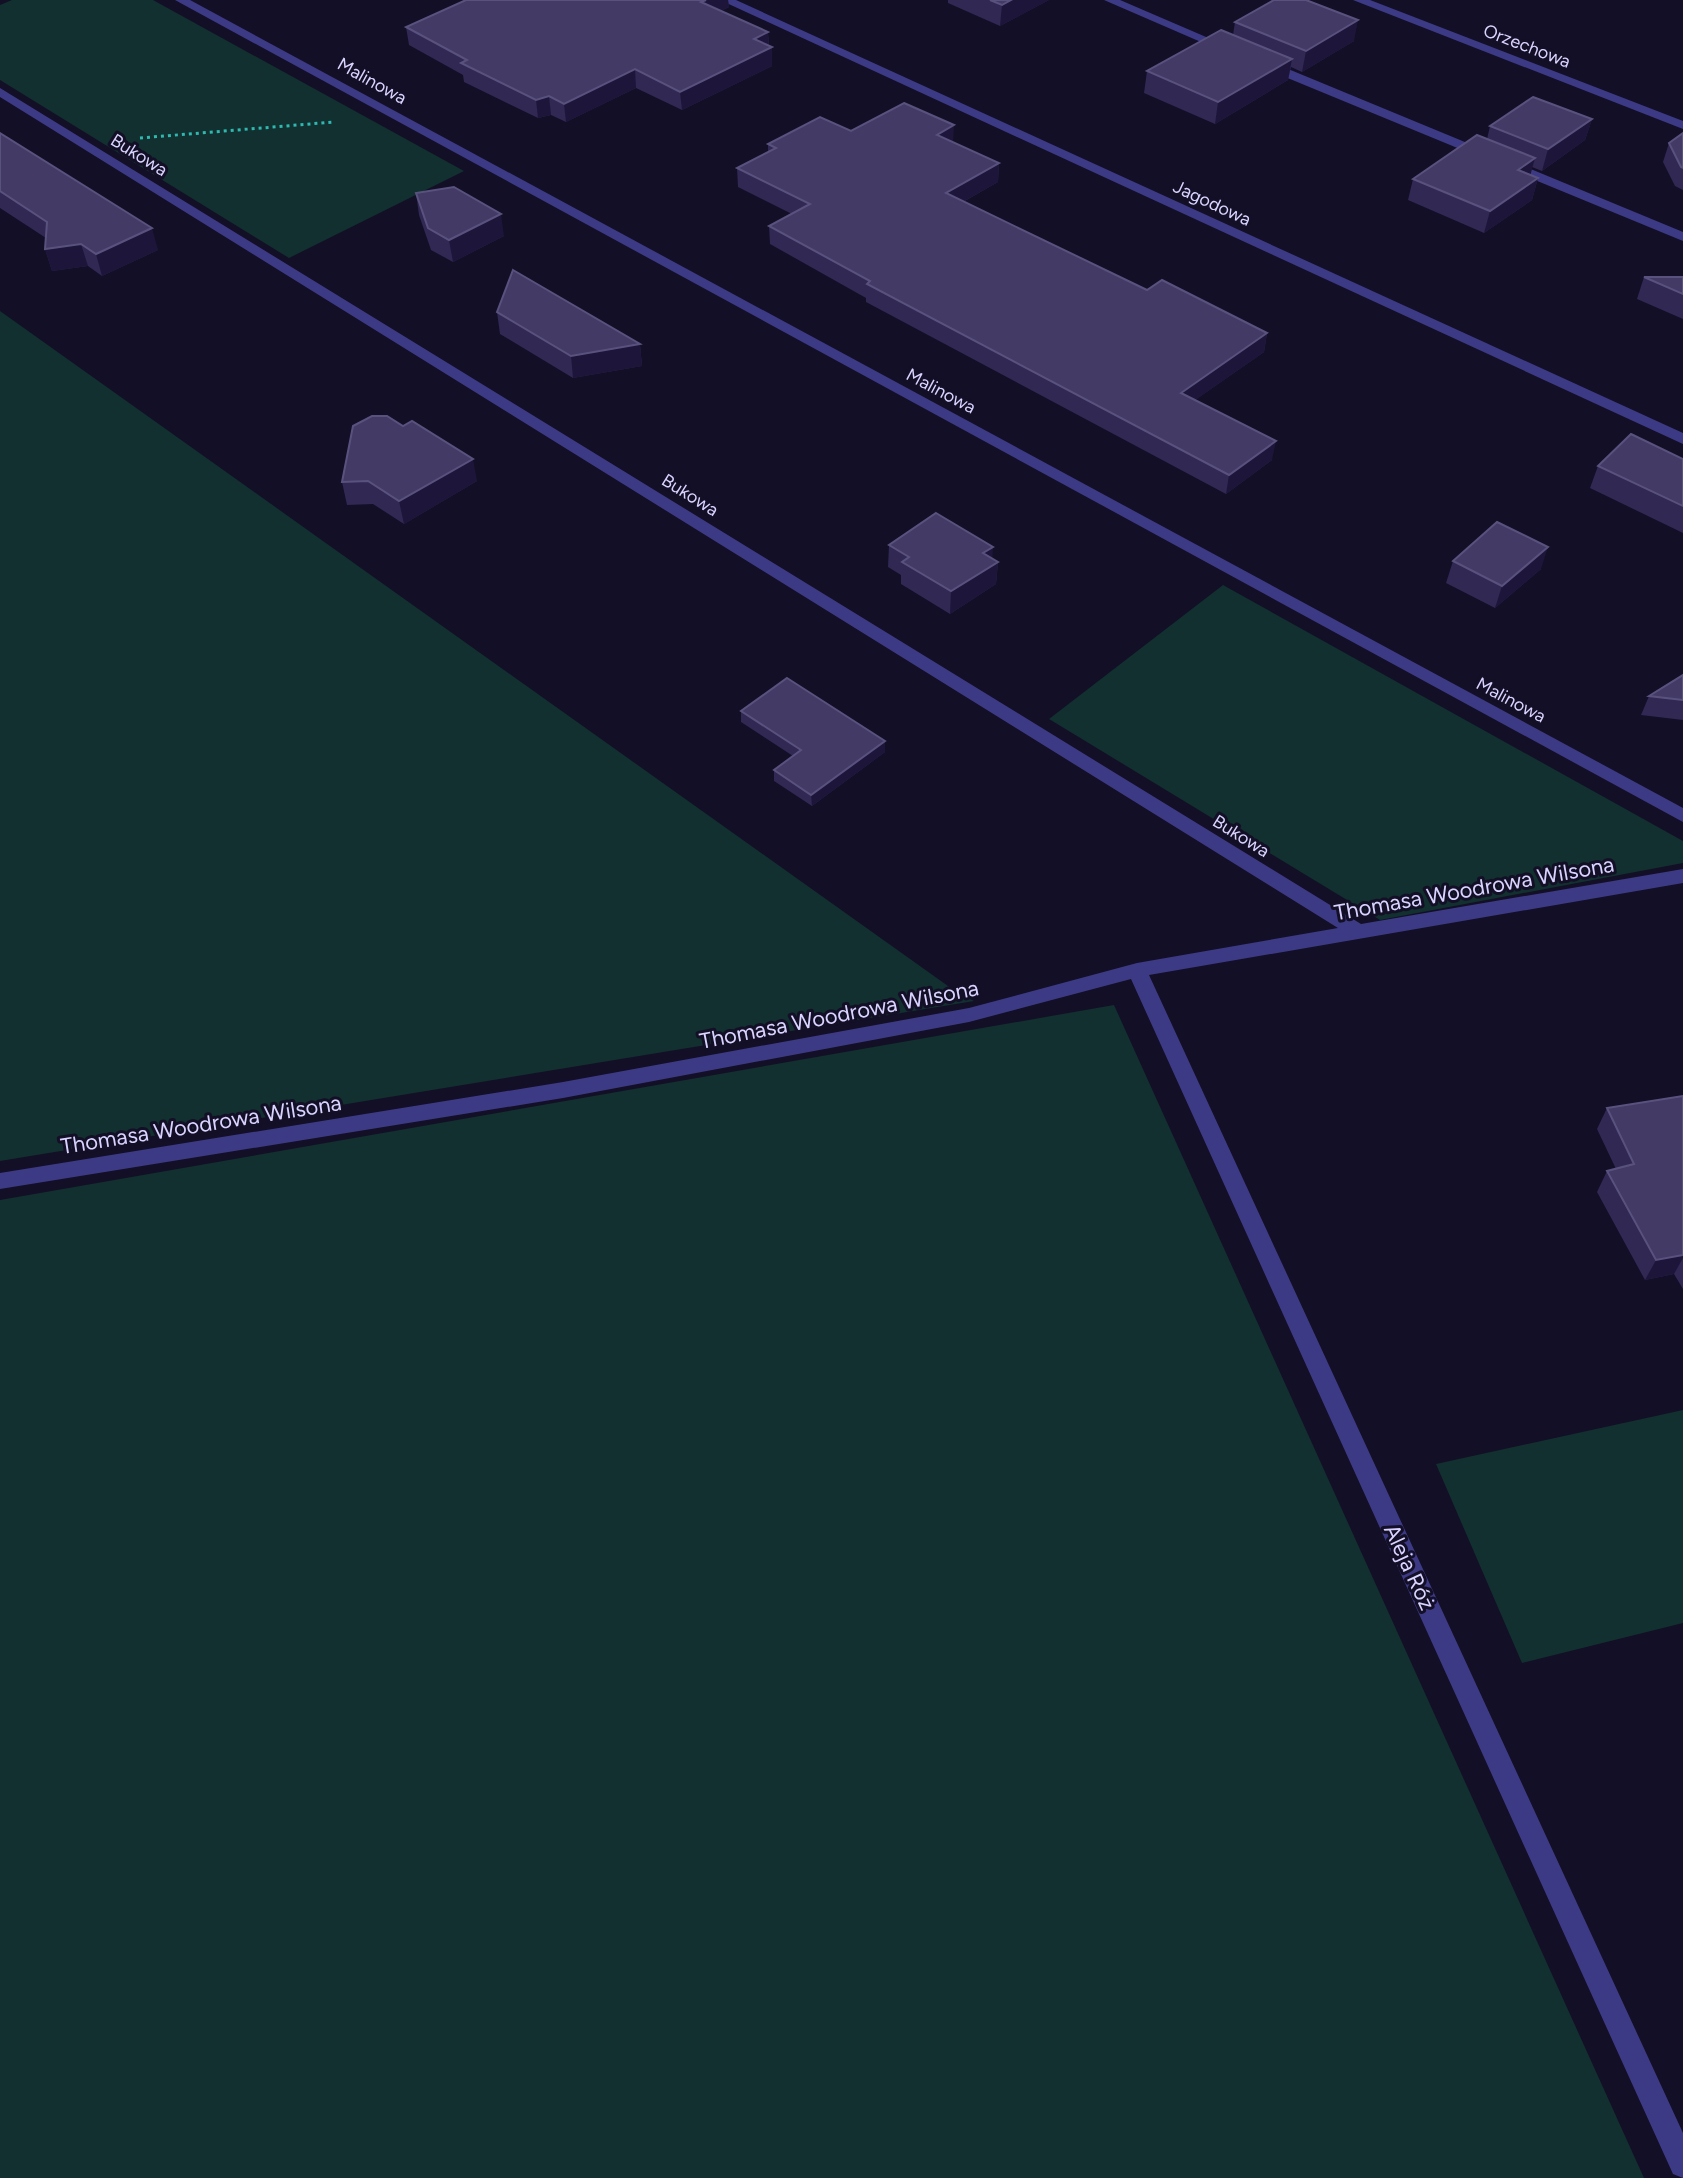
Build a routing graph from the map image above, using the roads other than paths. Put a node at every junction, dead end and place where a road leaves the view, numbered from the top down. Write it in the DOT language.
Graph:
graph roads {
  1 [pos="181,0"];
  2 [pos="726,0"];
  3 [pos="1110,0"];
  4 [pos="1359,0"];
  5 [pos="1242,55"];
  6 [pos="1257,61"];
  7 [pos="0,92"];
  8 [pos="1683,125"];
  9 [pos="1683,237"];
  10 [pos="1683,439"];
  11 [pos="1683,816"];
  12 [pos="1683,876"];
  13 [pos="1359,932"];
  14 [pos="1137,970"];
  15 [pos="0,1181"];
  16 [pos="1683,2164"];
  1 -- 11 [label="street, Malinowa"];
  2 -- 10 [label="street, Jagodowa"];
  3 -- 5 [label="street"];
  4 -- 8 [label="street, Orzechowa"];
  6 -- 9 [label="street"];
  7 -- 13 [label="street, Bukowa"];
  12 -- 13 [label="street, Thomasa Woodrowa Wilsona"];
  13 -- 14 [label="street, Thomasa Woodrowa Wilsona"];
  14 -- 15 [label="street, Thomasa Woodrowa Wilsona"];
  14 -- 16 [label="street, Aleja Róż"];
}
